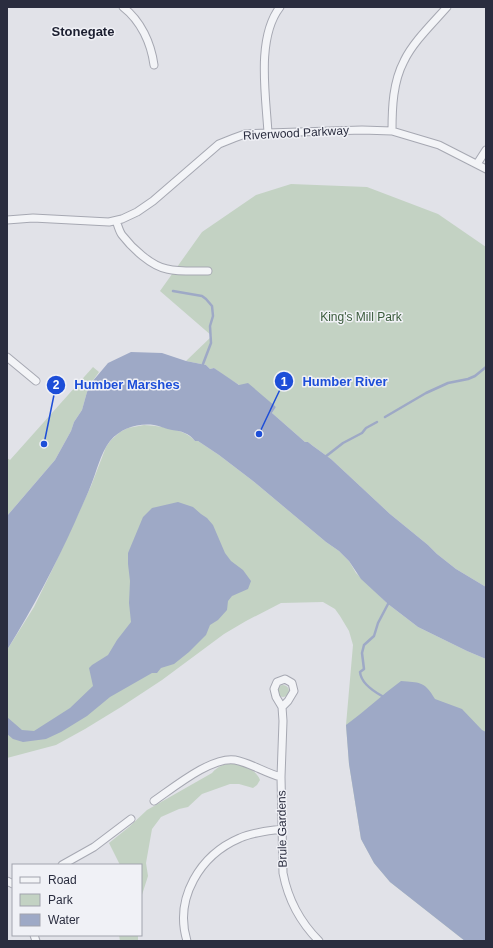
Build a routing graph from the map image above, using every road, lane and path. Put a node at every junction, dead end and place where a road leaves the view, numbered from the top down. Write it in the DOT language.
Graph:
graph roads {
  1 [pos="123,7"];
  2 [pos="136,7"];
  3 [pos="280,7"];
  4 [pos="447,7"];
  5 [pos="130,13"];
  6 [pos="154,65"];
  7 [pos="392,131"];
  8 [pos="268,132"];
  9 [pos="486,150"];
  10 [pos="477,164"];
  11 [pos="486,169"];
  12 [pos="7,220"];
  13 [pos="116,221"];
  14 [pos="208,271"];
  15 [pos="7,357"];
  16 [pos="36,381"];
  17 [pos="282,707"];
  18 [pos="281,777"];
  19 [pos="154,801"];
  20 [pos="131,819"];
  21 [pos="282,829"];
  22 [pos="64,864"];
  23 [pos="187,941"];
  24 [pos="318,941"];
  1 -- 5 [label="street"];
  2 -- 5 [label="street"];
  3 -- 8 [label="street"];
  4 -- 7 [label="street"];
  5 -- 6 [label="street"];
  7 -- 8 [label="street, Riverwood Parkway"];
  7 -- 10 [label="street, Riverwood Parkway"];
  8 -- 13 [label="street, Riverwood Parkway"];
  9 -- 10 [label="street"];
  10 -- 11 [label="street, Riverwood Parkway"];
  12 -- 13 [label="street, Riverwood Parkway"];
  13 -- 14 [label="street"];
  15 -- 16 [label="street"];
  17 -- 18 [label="street, Brule Gardens"];
  18 -- 19 [label="street"];
  18 -- 21 [label="street, Brule Gardens"];
  20 -- 22 [label="street"];
  21 -- 23 [label="street"];
  21 -- 24 [label="street, Brule Gardens"];
}
